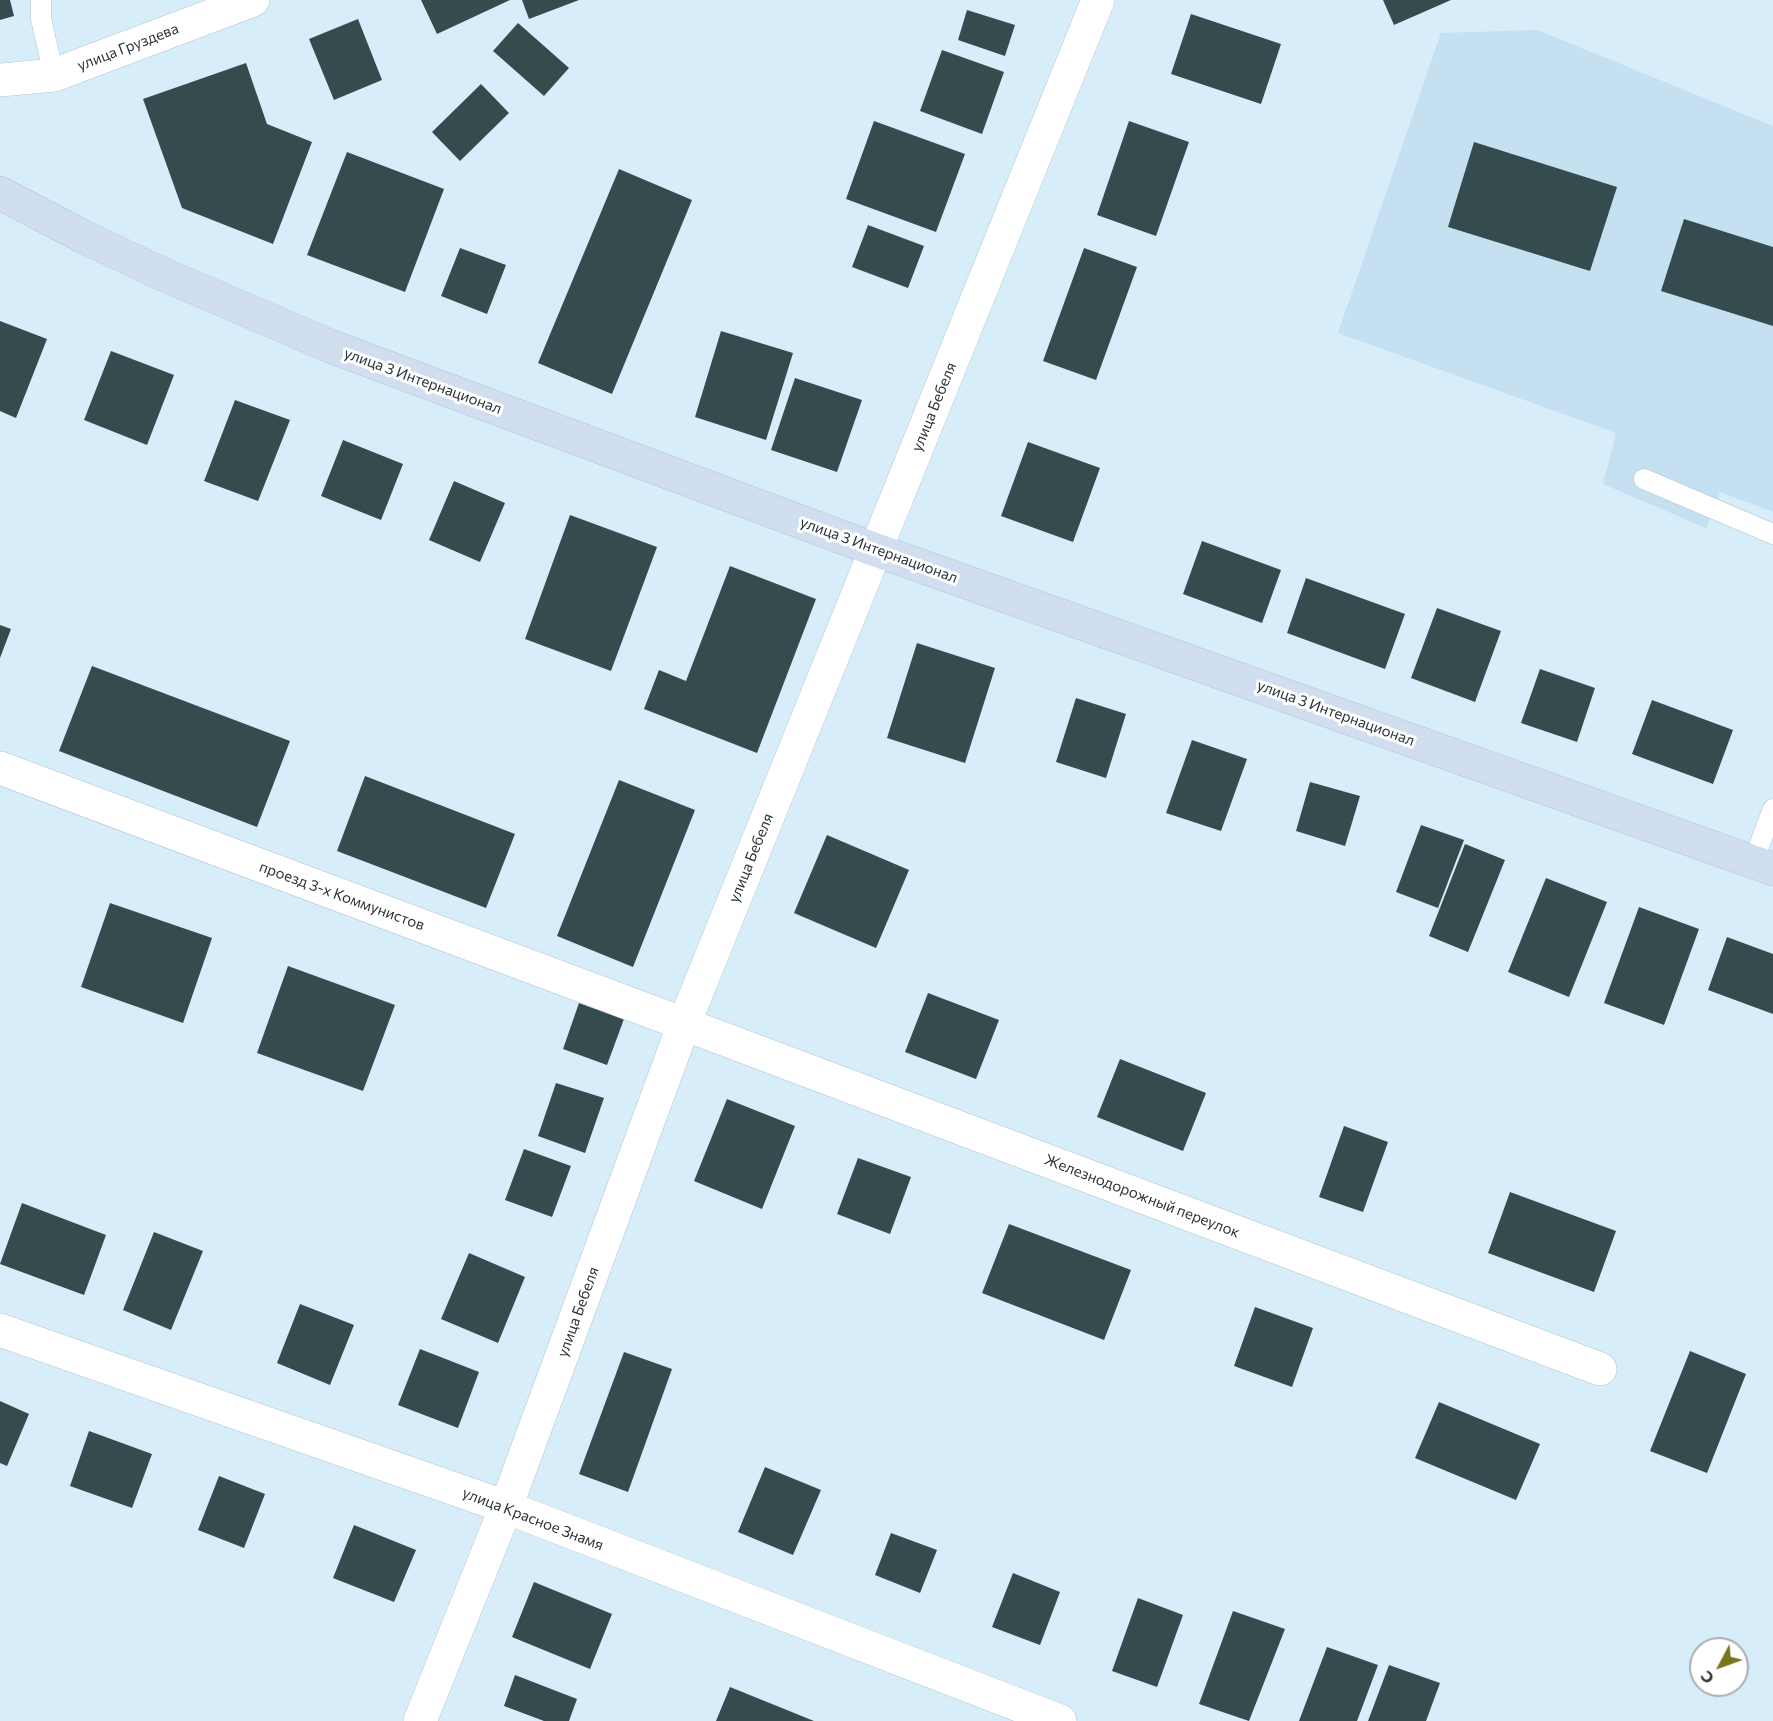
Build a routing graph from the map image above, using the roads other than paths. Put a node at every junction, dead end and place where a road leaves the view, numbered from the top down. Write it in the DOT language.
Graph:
graph roads {
  1 [pos="40,0"];
  2 [pos="254,0"];
  3 [pos="1098,0"];
  4 [pos="54,75"];
  5 [pos="0,80"];
  6 [pos="0,193"];
  7 [pos="1644,478"];
  8 [pos="1773,534"];
  9 [pos="876,550"];
  10 [pos="0,768"];
  11 [pos="1773,809"];
  12 [pos="1763,865"];
  13 [pos="684,1024"];
  14 [pos="0,1330"];
  15 [pos="1600,1369"];
  16 [pos="506,1508"];
  17 [pos="420,1721"];
  18 [pos="1060,1721"];
  1 -- 4 [label="lane"];
  2 -- 4 [label="street, улица Груздева"];
  3 -- 9 [label="street, улица Бебеля"];
  4 -- 5 [label="street, улица Груздева"];
  6 -- 9 [label="main road, улица 3 Интернационал"];
  7 -- 8 [label="lane"];
  9 -- 12 [label="main road, улица 3 Интернационал"];
  9 -- 13 [label="street, улица Бебеля"];
  10 -- 13 [label="street, проезд 3-х Коммунистов"];
  11 -- 12 [label="lane"];
  13 -- 15 [label="street, Железнодорожный переулок"];
  13 -- 16 [label="street, улица Бебеля"];
  14 -- 16 [label="street, улица Красное Знамя"];
  16 -- 17 [label="street, улица Бебеля"];
  16 -- 18 [label="street, улица Красное Знамя"];
}
